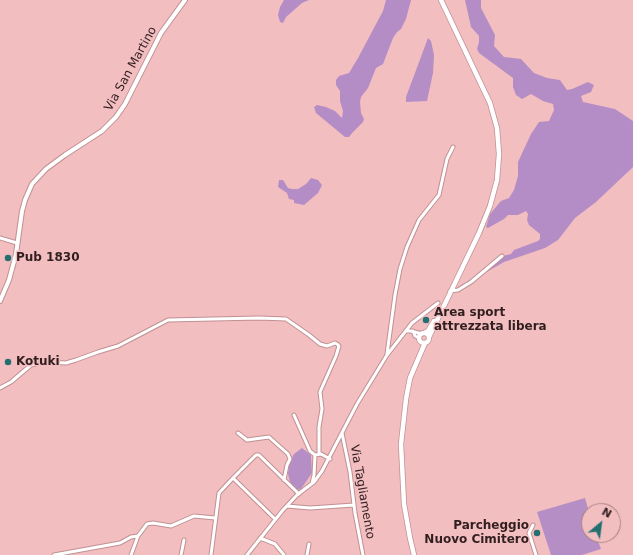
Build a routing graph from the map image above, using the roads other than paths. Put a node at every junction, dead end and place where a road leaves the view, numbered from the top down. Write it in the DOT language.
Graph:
graph roads {
  1 [pos="185,0"];
  2 [pos="441,0"];
  3 [pos="452,147"];
  4 [pos="0,238"];
  5 [pos="17,243"];
  6 [pos="502,256"];
  7 [pos="6,287"];
  8 [pos="450,291"];
  9 [pos="0,295"];
  10 [pos="0,301"];
  11 [pos="438,303"];
  12 [pos="441,309"];
  13 [pos="406,331"];
  14 [pos="421,337"];
  15 [pos="429,338"];
  16 [pos="425,343"];
  17 [pos="387,355"];
  18 [pos="416,361"];
  19 [pos="0,388"];
  20 [pos="294,415"];
  21 [pos="238,433"];
  22 [pos="342,433"];
  23 [pos="319,454"];
  24 [pos="315,455"];
  25 [pos="330,459"];
  26 [pos="233,478"];
  27 [pos="284,480"];
  28 [pos="311,485"];
  29 [pos="299,494"];
  30 [pos="354,505"];
  31 [pos="287,506"];
  32 [pos="215,518"];
  33 [pos="275,519"];
  34 [pos="533,525"];
  35 [pos="138,536"];
  36 [pos="260,538"];
  37 [pos="184,540"];
  38 [pos="308,544"];
  39 [pos="84,550"];
  40 [pos="54,555"];
  41 [pos="81,555"];
  42 [pos="131,555"];
  43 [pos="181,555"];
  44 [pos="211,555"];
  45 [pos="247,555"];
  46 [pos="284,555"];
  47 [pos="307,555"];
  48 [pos="363,555"];
  49 [pos="414,555"];
  50 [pos="536,555"];
  1 -- 5 [label="street, Via San Martino"];
  2 -- 8 [label="main road"];
  3 -- 17 [label="street"];
  4 -- 5 [label="street"];
  5 -- 7 [label="street, Via San Martino"];
  6 -- 8 [label="street"];
  7 -- 9 [label="street"];
  7 -- 10 [label="street, Via San Martino"];
  8 -- 12 [label="main road"];
  11 -- 13 [label="street"];
  12 -- 14 [label="main road"];
  12 -- 15 [label="main road"];
  13 -- 14 [label="street"];
  13 -- 17 [label="street"];
  14 -- 15 [label="main road"];
  14 -- 16 [label="main road"];
  14 -- 18 [label="main road"];
  15 -- 16 [label="main road"];
  16 -- 18 [label="main road"];
  17 -- 22 [label="street"];
  18 -- 49 [label="main road"];
  19 -- 23 [label="street"];
  20 -- 24 [label="street"];
  21 -- 27 [label="street"];
  22 -- 25 [label="street"];
  22 -- 30 [label="street, Via Tagliamento"];
  23 -- 24 [label="street"];
  23 -- 25 [label="street"];
  24 -- 28 [label="street"];
  25 -- 28 [label="street"];
  26 -- 27 [label="street"];
  26 -- 32 [label="street"];
  26 -- 33 [label="street"];
  27 -- 29 [label="street"];
  28 -- 29 [label="street"];
  29 -- 31 [label="street"];
  30 -- 31 [label="street"];
  30 -- 48 [label="street, Via Tagliamento"];
  31 -- 33 [label="street"];
  32 -- 35 [label="street"];
  32 -- 44 [label="street"];
  33 -- 36 [label="street"];
  34 -- 50 [label="street"];
  35 -- 39 [label="street"];
  35 -- 42 [label="street"];
  36 -- 45 [label="street"];
  36 -- 46 [label="street"];
  37 -- 43 [label="street"];
  38 -- 47 [label="street"];
  39 -- 40 [label="street"];
  39 -- 41 [label="street"];
}
